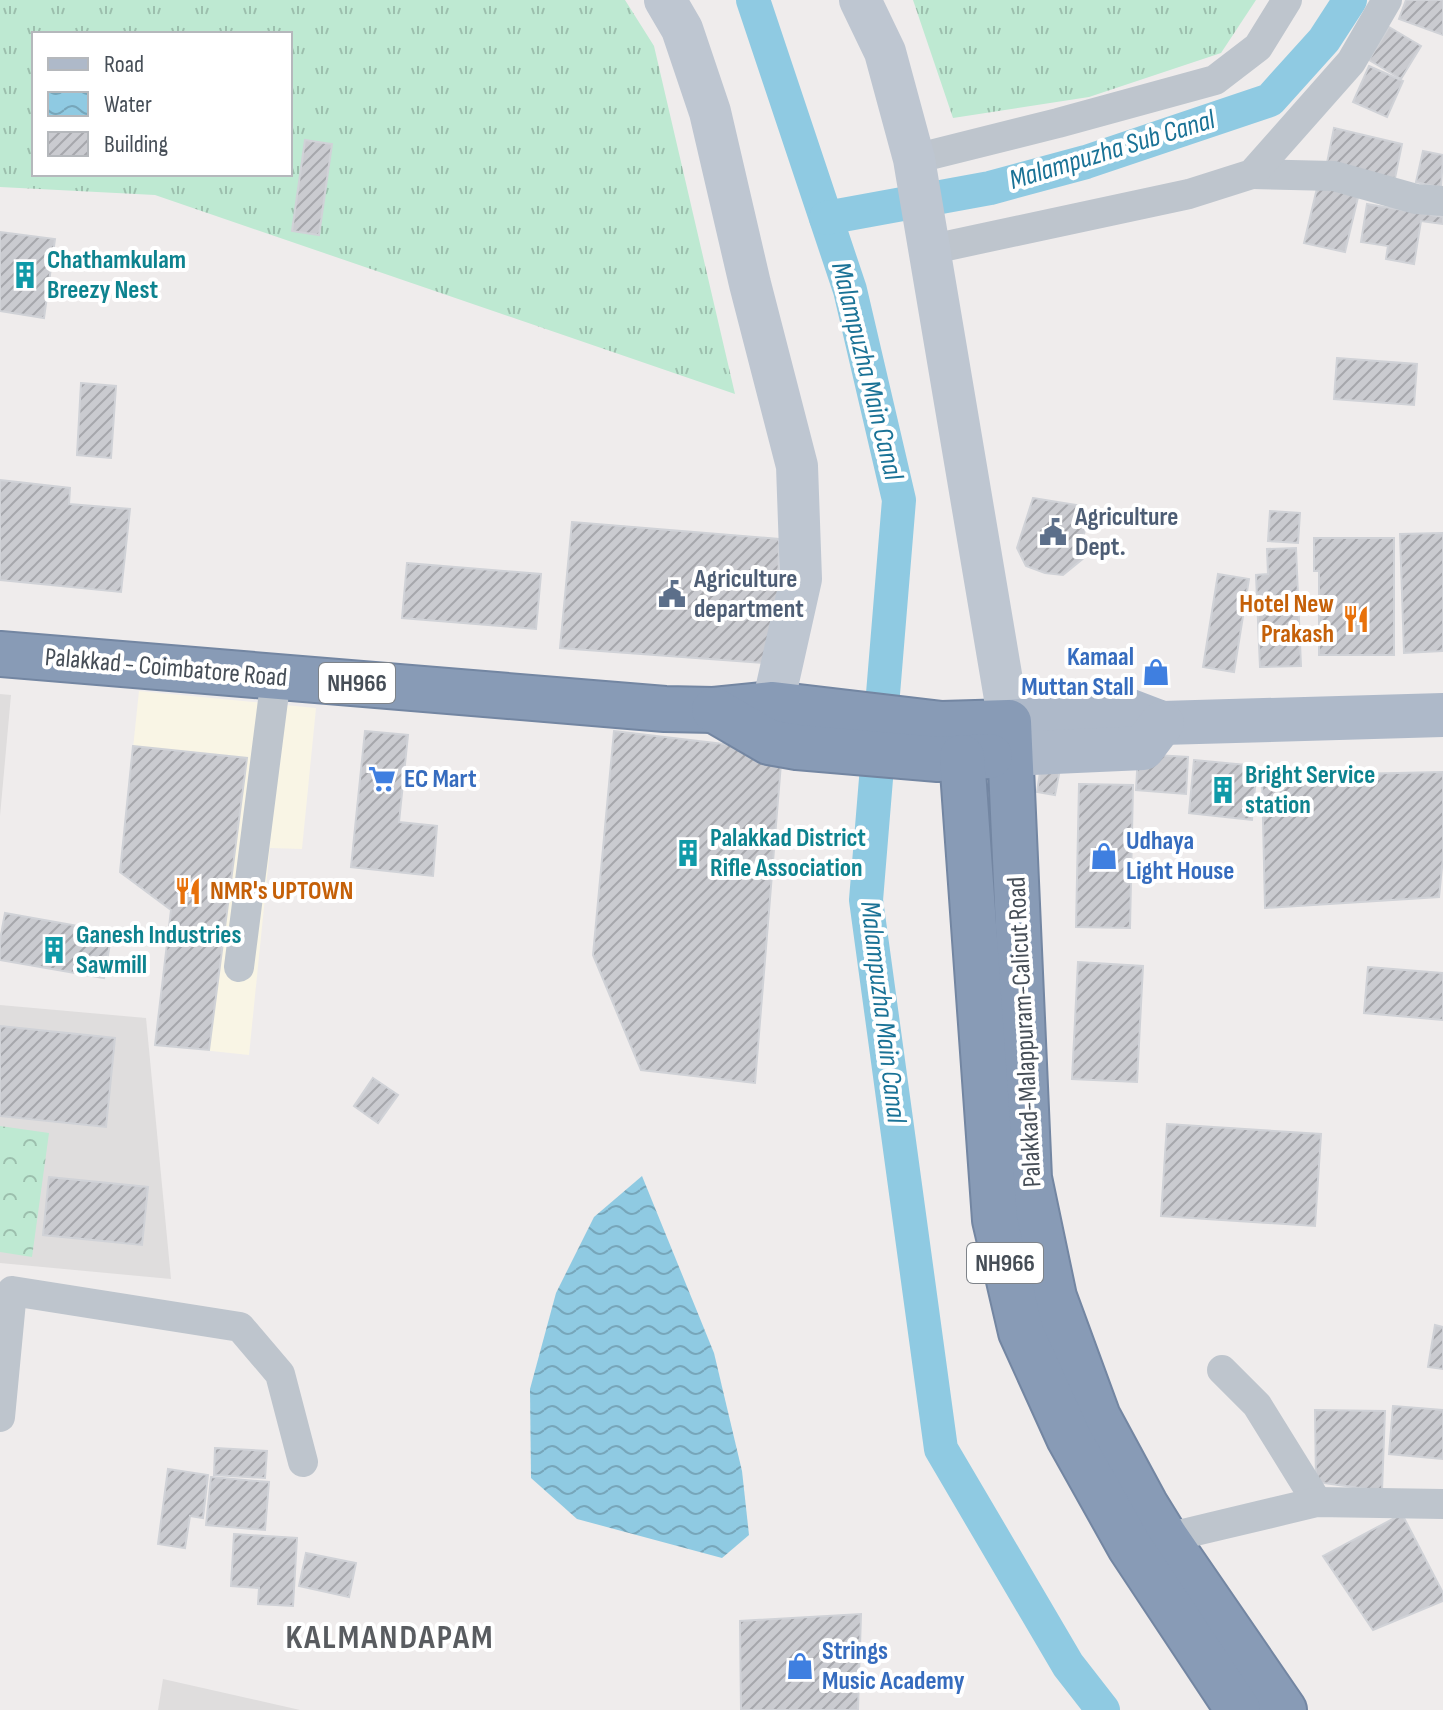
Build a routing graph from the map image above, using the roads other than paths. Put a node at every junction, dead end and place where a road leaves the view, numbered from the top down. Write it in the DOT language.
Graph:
graph roads {
  1 [pos="665,0"];
  2 [pos="860,0"];
  3 [pos="1287,0"];
  4 [pos="1387,0"];
  5 [pos="914,159"];
  6 [pos="1252,174"];
  7 [pos="1443,201"];
  8 [pos="928,250"];
  9 [pos="0,654"];
  10 [pos="276,677"];
  11 [pos="1443,715"];
  12 [pos="789,719"];
  13 [pos="972,740"];
  14 [pos="239,967"];
  15 [pos="1027,1269"];
  16 [pos="6,1291"];
  17 [pos="1222,1370"];
  18 [pos="0,1417"];
  19 [pos="303,1462"];
  20 [pos="1317,1502"];
  21 [pos="1443,1504"];
  22 [pos="1166,1538"];
  23 [pos="1238,1710"];
  24 [pos="1284,1710"];
  1 -- 12 [label="street"];
  2 -- 5 [label="street"];
  3 -- 5 [label="street"];
  4 -- 6 [label="street"];
  5 -- 8 [label="street"];
  6 -- 7 [label="street"];
  6 -- 8 [label="street"];
  8 -- 13 [label="street"];
  9 -- 10 [label="highway, Palakkad - Coimbatore Road / NH966"];
  10 -- 12 [label="highway, Palakkad - Coimbatore Road / NH966"];
  10 -- 14 [label="street"];
  11 -- 13 [label="main road, Palakkad - Coimbatore Road"];
  12 -- 13 [label="highway, Palakkad - Coimbatore Road / NH966"];
  13 -- 15 [label="highway, Palakkad-Malappuram-Calicut Road / NH966"];
  15 -- 22 [label="highway, Palakkad-Malappuram-Calicut Road / NH966"];
  15 -- 23 [label="highway, Palakkad-Malappuram-Calicut Road / NH966"];
  16 -- 18 [label="street"];
  16 -- 19 [label="street"];
  17 -- 20 [label="street"];
  20 -- 21 [label="street"];
  20 -- 22 [label="street"];
  22 -- 24 [label="highway, Palakkad-Malappuram-Calicut Road / NH966"];
}
